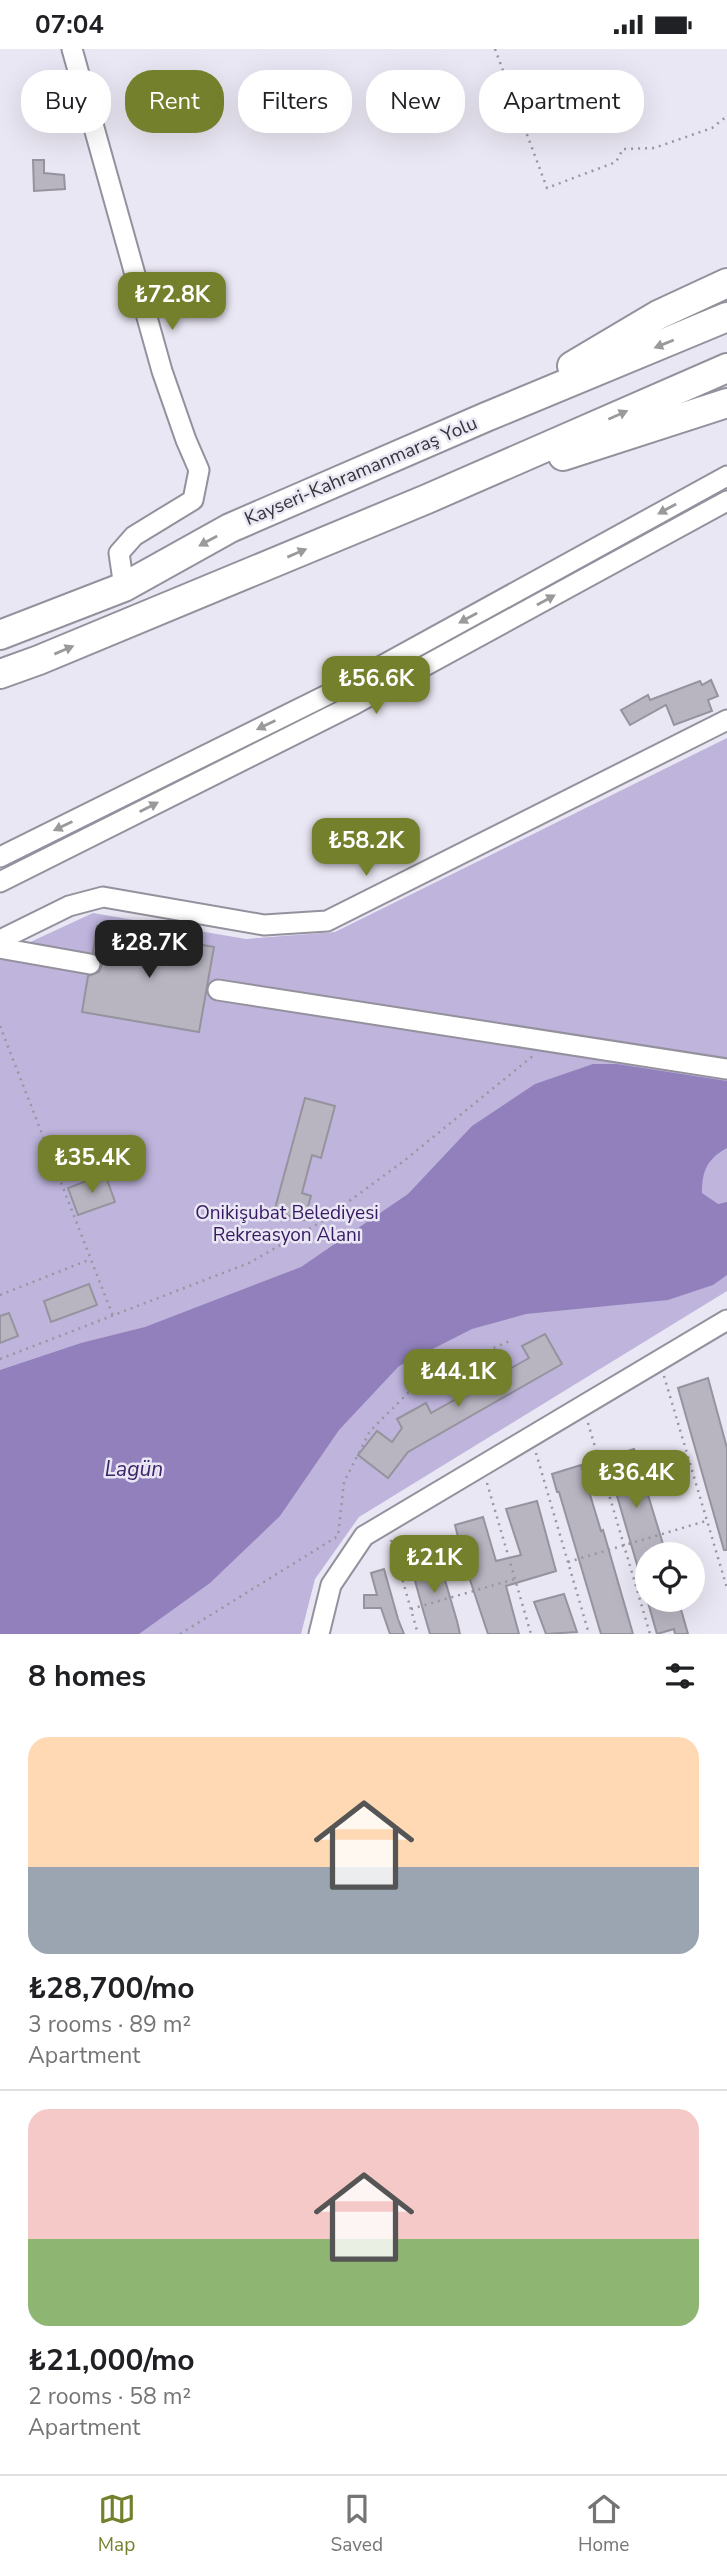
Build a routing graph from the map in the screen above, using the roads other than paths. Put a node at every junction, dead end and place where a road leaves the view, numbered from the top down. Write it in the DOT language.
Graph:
graph roads {
  1 [pos="72,49"];
  2 [pos="727,283"];
  3 [pos="727,317"];
  4 [pos="727,367"];
  5 [pos="727,403"];
  6 [pos="486,417"];
  7 [pos="727,476"];
  8 [pos="427,499"];
  9 [pos="727,501"];
  10 [pos="124,587"];
  11 [pos="0,635"];
  12 [pos="0,674"];
  13 [pos="727,720"];
  14 [pos="0,857"];
  15 [pos="0,882"];
  16 [pos="0,940"];
  17 [pos="0,949"];
  18 [pos="90,964"];
  19 [pos="218,990"];
  20 [pos="727,1069"];
  21 [pos="727,1320"];
  22 [pos="319,1634"];
  1 -- 10 [label="street"];
  2 -- 6 [label="highway"];
  3 -- 6 [label="highway, Kayseri-Kahramanmaraş Yolu, one-way"];
  8 -- 4 [label="highway, one-way"];
  5 -- 8 [label="highway"];
  6 -- 10 [label="highway, Kayseri-Kahramanmaraş Yolu, one-way"];
  7 -- 14 [label="street, one-way"];
  12 -- 8 [label="highway, one-way"];
  15 -- 9 [label="street, one-way"];
  10 -- 11 [label="highway, Kayseri-Kahramanmaraş Yolu"];
  13 -- 16 [label="street"];
  17 -- 18 [label="street"];
  19 -- 20 [label="street"];
  21 -- 22 [label="street"];
}
